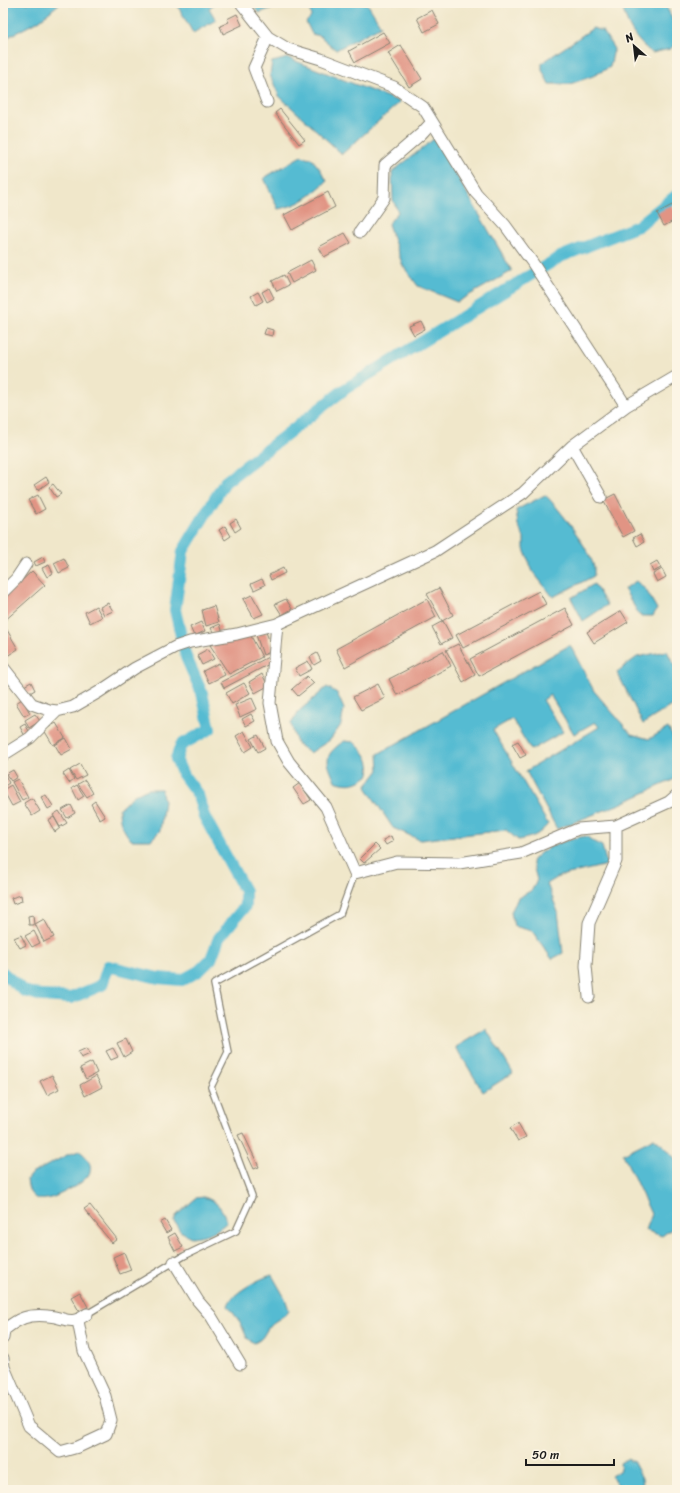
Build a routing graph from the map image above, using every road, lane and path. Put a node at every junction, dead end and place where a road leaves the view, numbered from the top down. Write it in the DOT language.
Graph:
graph roads {
  1 [pos="241,3"];
  2 [pos="268,37"];
  3 [pos="267,102"];
  4 [pos="432,122"];
  5 [pos="360,232"];
  6 [pos="677,376"];
  7 [pos="626,406"];
  8 [pos="572,446"];
  9 [pos="601,497"];
  10 [pos="26,564"];
  11 [pos="3,592"];
  12 [pos="277,624"];
  13 [pos="3,667"];
  14 [pos="57,711"];
  15 [pos="3,755"];
  16 [pos="677,795"];
  17 [pos="616,826"];
  18 [pos="355,873"];
  19 [pos="589,997"];
  20 [pos="174,1262"];
  21 [pos="83,1318"];
  22 [pos="3,1338"];
  23 [pos="3,1358"];
  24 [pos="240,1364"];
  1 -- 2 [label="street"];
  2 -- 3 [label="street"];
  2 -- 4 [label="street"];
  4 -- 5 [label="street"];
  4 -- 7 [label="street"];
  6 -- 7 [label="street"];
  7 -- 8 [label="street"];
  8 -- 9 [label="street"];
  8 -- 12 [label="street"];
  10 -- 11 [label="street"];
  12 -- 14 [label="street"];
  12 -- 18 [label="street"];
  13 -- 14 [label="street"];
  14 -- 15 [label="street"];
  16 -- 17 [label="street"];
  17 -- 18 [label="street"];
  17 -- 19 [label="street"];
  18 -- 20 [label="lane"];
  20 -- 21 [label="lane"];
  20 -- 24 [label="street"];
  21 -- 22 [label="street"];
  21 -- 23 [label="street"];
}
